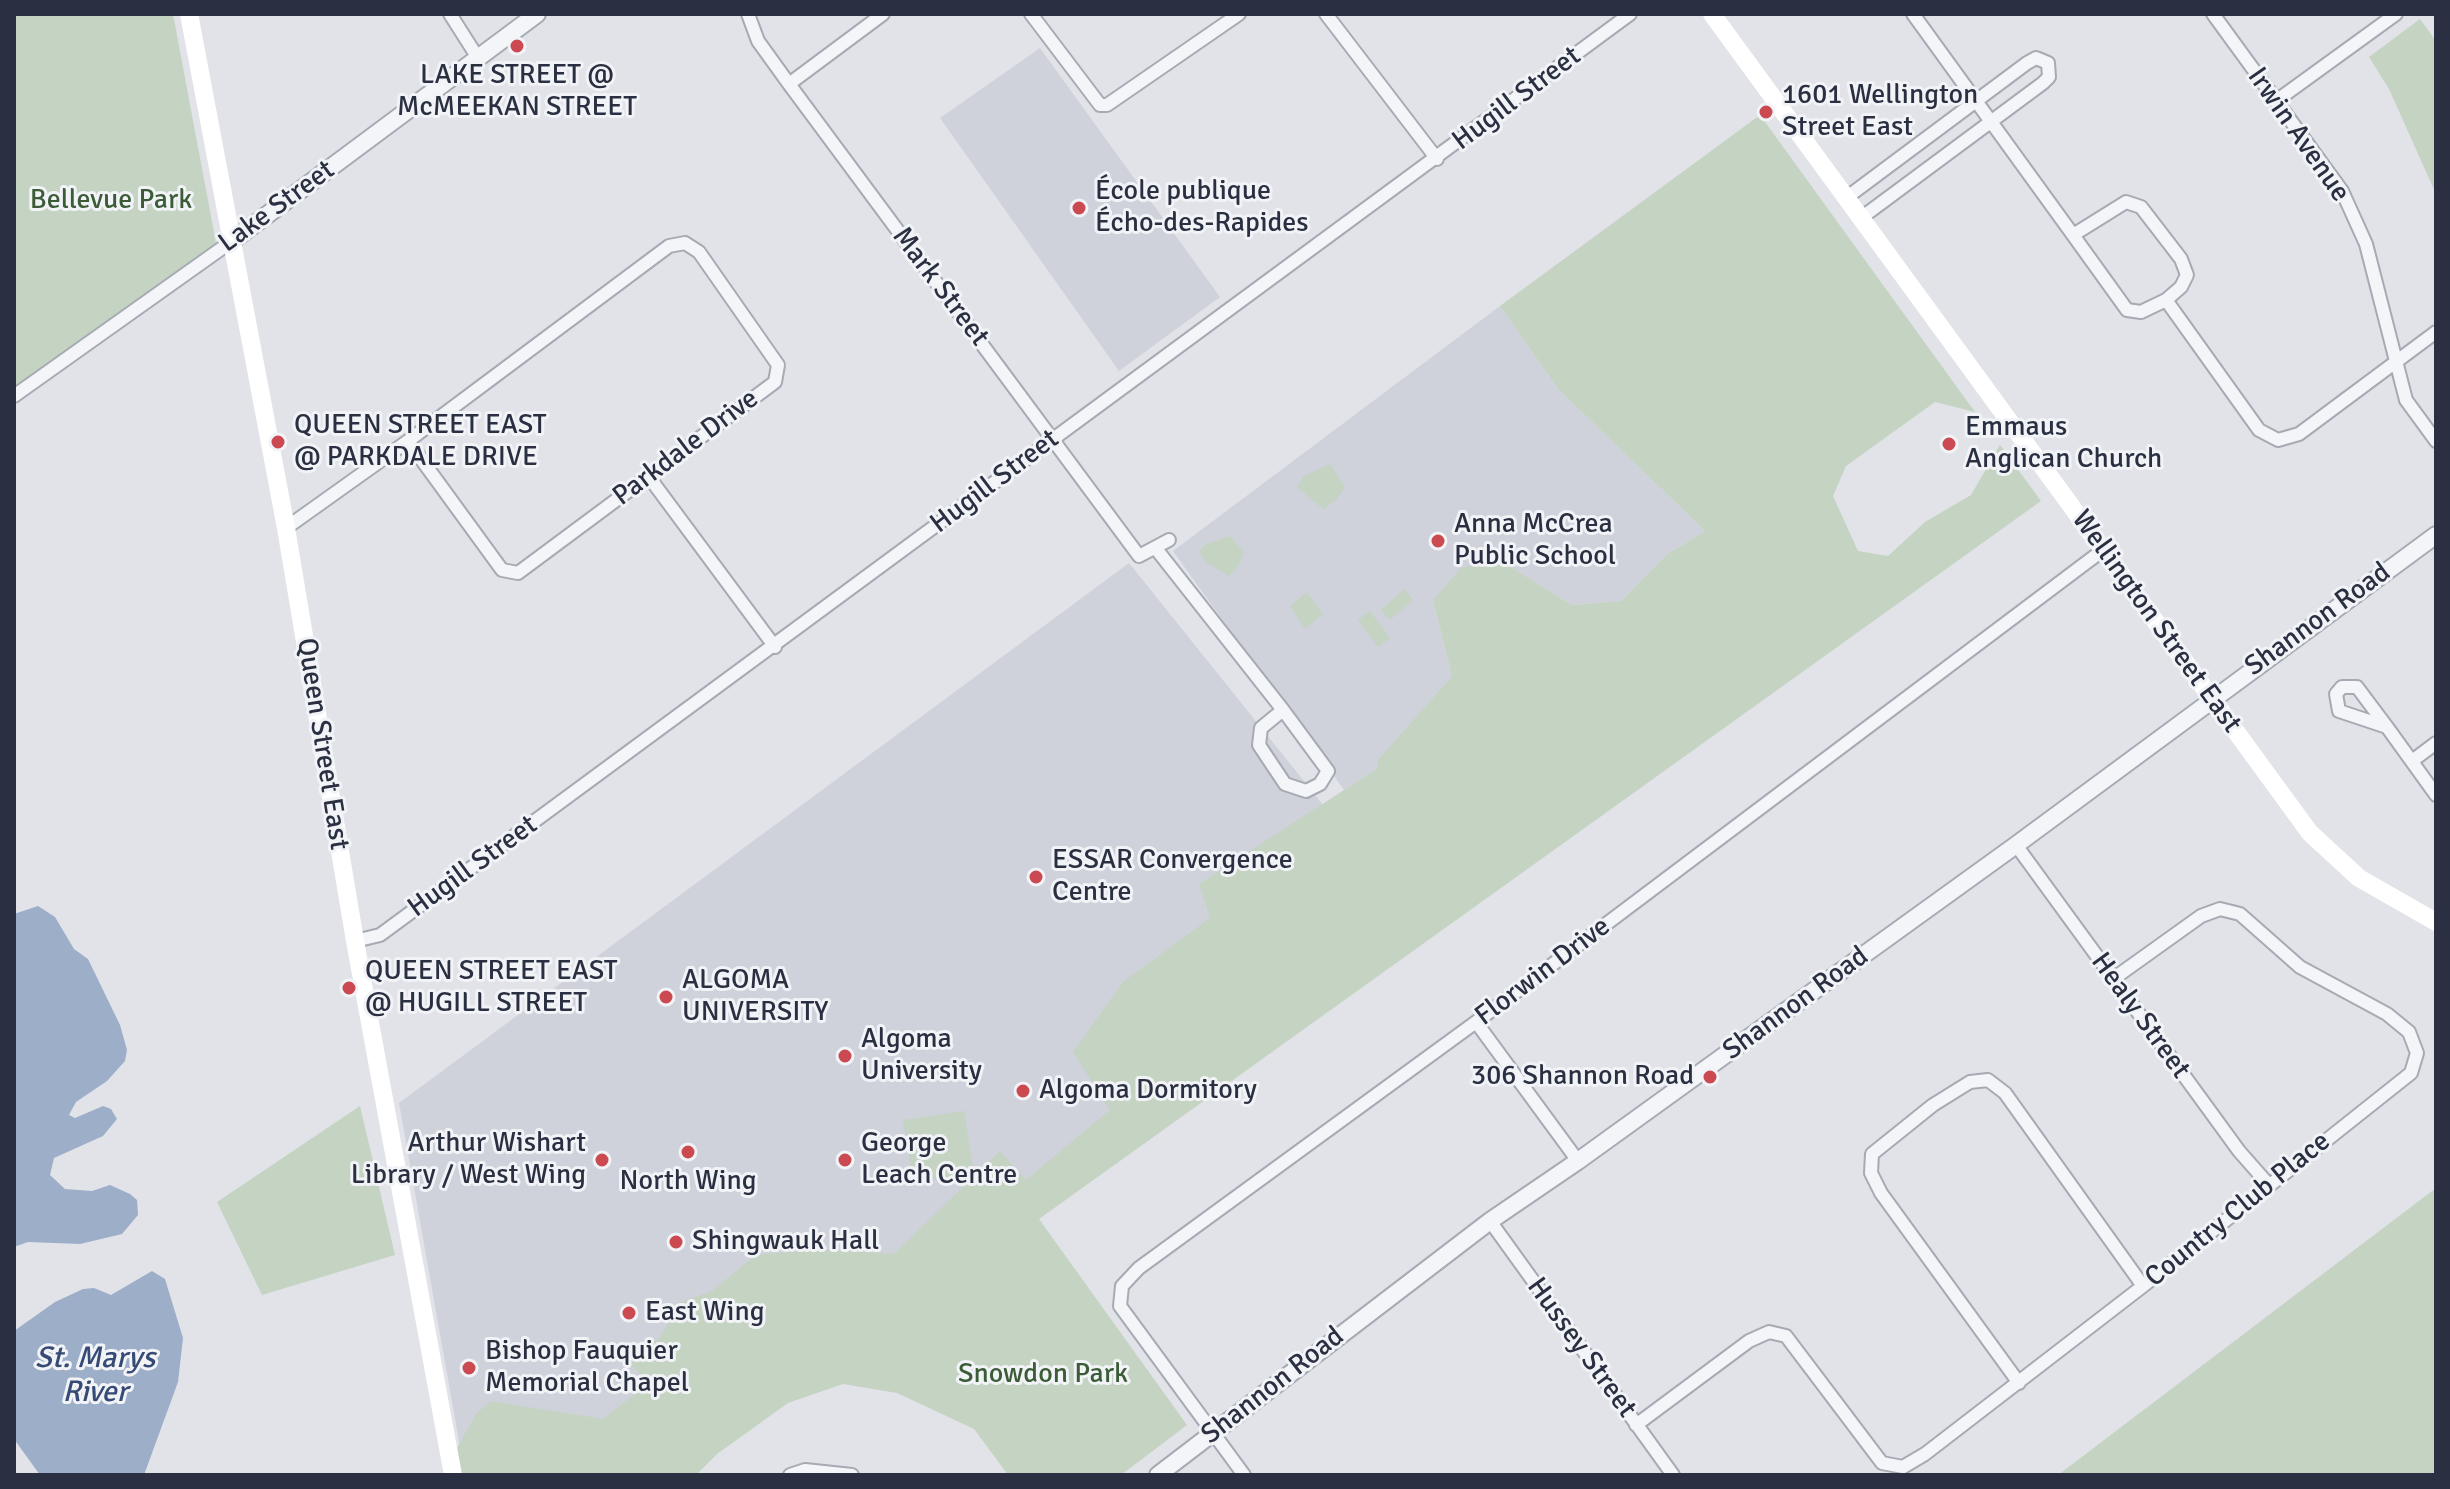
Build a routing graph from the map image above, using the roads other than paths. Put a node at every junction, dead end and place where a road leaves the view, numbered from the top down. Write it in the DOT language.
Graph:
graph roads {
  1 [pos="189,14"];
  2 [pos="450,14"];
  3 [pos="537,14"];
  4 [pos="748,14"];
  5 [pos="883,14"];
  6 [pos="1031,14"];
  7 [pos="1239,14"];
  8 [pos="1326,14"];
  9 [pos="1630,14"];
  10 [pos="1712,14"];
  11 [pos="1913,14"];
  12 [pos="2213,14"];
  13 [pos="2396,14"];
  14 [pos="478,58"];
  15 [pos="789,84"];
  16 [pos="1976,101"];
  17 [pos="2276,101"];
  18 [pos="1991,122"];
  19 [pos="1437,159"];
  20 [pos="1846,198"];
  21 [pos="1861,218"];
  22 [pos="2073,235"];
  23 [pos="232,241"];
  24 [pos="2166,300"];
  25 [pos="2436,332"];
  26 [pos="2394,363"];
  27 [pos="14,396"];
  28 [pos="1053,438"];
  29 [pos="408,441"];
  30 [pos="2436,441"];
  31 [pos="649,477"];
  32 [pos="286,528"];
  33 [pos="2436,535"];
  34 [pos="1169,540"];
  35 [pos="1157,550"];
  36 [pos="2103,550"];
  37 [pos="775,647"];
  38 [pos="2211,698"];
  39 [pos="1283,710"];
  40 [pos="2387,727"];
  41 [pos="2436,743"];
  42 [pos="2412,761"];
  43 [pos="2436,795"];
  44 [pos="2016,845"];
  45 [pos="2436,922"];
  46 [pos="355,941"];
  47 [pos="2113,979"];
  48 [pos="1476,1022"];
  49 [pos="1578,1161"];
  50 [pos="2268,1184"];
  51 [pos="1490,1221"];
  52 [pos="2143,1286"];
  53 [pos="2019,1383"];
  54 [pos="1636,1425"];
  55 [pos="1214,1430"];
  56 [pos="453,1475"];
  57 [pos="790,1475"];
  58 [pos="852,1475"];
  59 [pos="1158,1475"];
  60 [pos="1244,1475"];
  61 [pos="1673,1475"];
  1 -- 23 [label="main road, Queen Street East"];
  2 -- 14 [label="street"];
  3 -- 14 [label="street, Lake Street"];
  4 -- 15 [label="street, Mark Street"];
  5 -- 15 [label="street"];
  6 -- 7 [label="street"];
  8 -- 19 [label="street"];
  9 -- 19 [label="street, Hugill Street"];
  10 -- 20 [label="main road, Wellington Street East"];
  11 -- 16 [label="street"];
  12 -- 17 [label="street, Irwin Avenue"];
  13 -- 17 [label="street"];
  14 -- 23 [label="street, Lake Street"];
  15 -- 28 [label="street, Mark Street"];
  16 -- 18 [label="street"];
  16 -- 18 [label="street"];
  16 -- 20 [label="street"];
  17 -- 26 [label="street, Irwin Avenue"];
  18 -- 21 [label="street"];
  18 -- 22 [label="street"];
  19 -- 28 [label="street, Hugill Street"];
  20 -- 21 [label="main road, Wellington Street East"];
  21 -- 36 [label="main road, Wellington Street East"];
  22 -- 24 [label="street"];
  22 -- 24 [label="street"];
  23 -- 27 [label="street, Lake Street"];
  23 -- 32 [label="main road, Queen Street East"];
  24 -- 26 [label="street"];
  25 -- 26 [label="street"];
  26 -- 30 [label="street, Irwin Avenue"];
  28 -- 35 [label="street, Mark Street"];
  28 -- 37 [label="street, Hugill Street"];
  29 -- 31 [label="street, Parkdale Drive"];
  29 -- 31 [label="street, Parkdale Drive"];
  29 -- 32 [label="street, Parkdale Drive"];
  31 -- 37 [label="street"];
  32 -- 46 [label="main road, Queen Street East"];
  33 -- 38 [label="street, Shannon Road"];
  34 -- 35 [label="street"];
  35 -- 39 [label="street"];
  36 -- 38 [label="main road, Wellington Street East"];
  36 -- 48 [label="street, Florwin Drive"];
  37 -- 46 [label="street, Hugill Street"];
  38 -- 44 [label="street, Shannon Road"];
  38 -- 45 [label="main road, Wellington Street East"];
  39 -- 39 [label="street"];
  40 -- 42 [label="street"];
  41 -- 42 [label="street"];
  42 -- 43 [label="street"];
  44 -- 47 [label="street, Healy Street"];
  44 -- 49 [label="street, Shannon Road"];
  46 -- 56 [label="main road, Queen Street East"];
  47 -- 50 [label="street, Healy Street"];
  47 -- 50 [label="street, Country Club Place"];
  48 -- 49 [label="street"];
  48 -- 55 [label="street, Florwin Drive"];
  49 -- 51 [label="street, Shannon Road"];
  50 -- 52 [label="street, Country Club Place"];
  51 -- 54 [label="street, Hussey Street"];
  51 -- 55 [label="street, Shannon Road"];
  52 -- 53 [label="street, Country Club Place"];
  52 -- 53 [label="street"];
  53 -- 54 [label="street, Country Club Place"];
  54 -- 61 [label="street, Hussey Street"];
  55 -- 59 [label="street, Shannon Road"];
  55 -- 60 [label="street, Florwin Drive"];
  57 -- 58 [label="street"];
}
